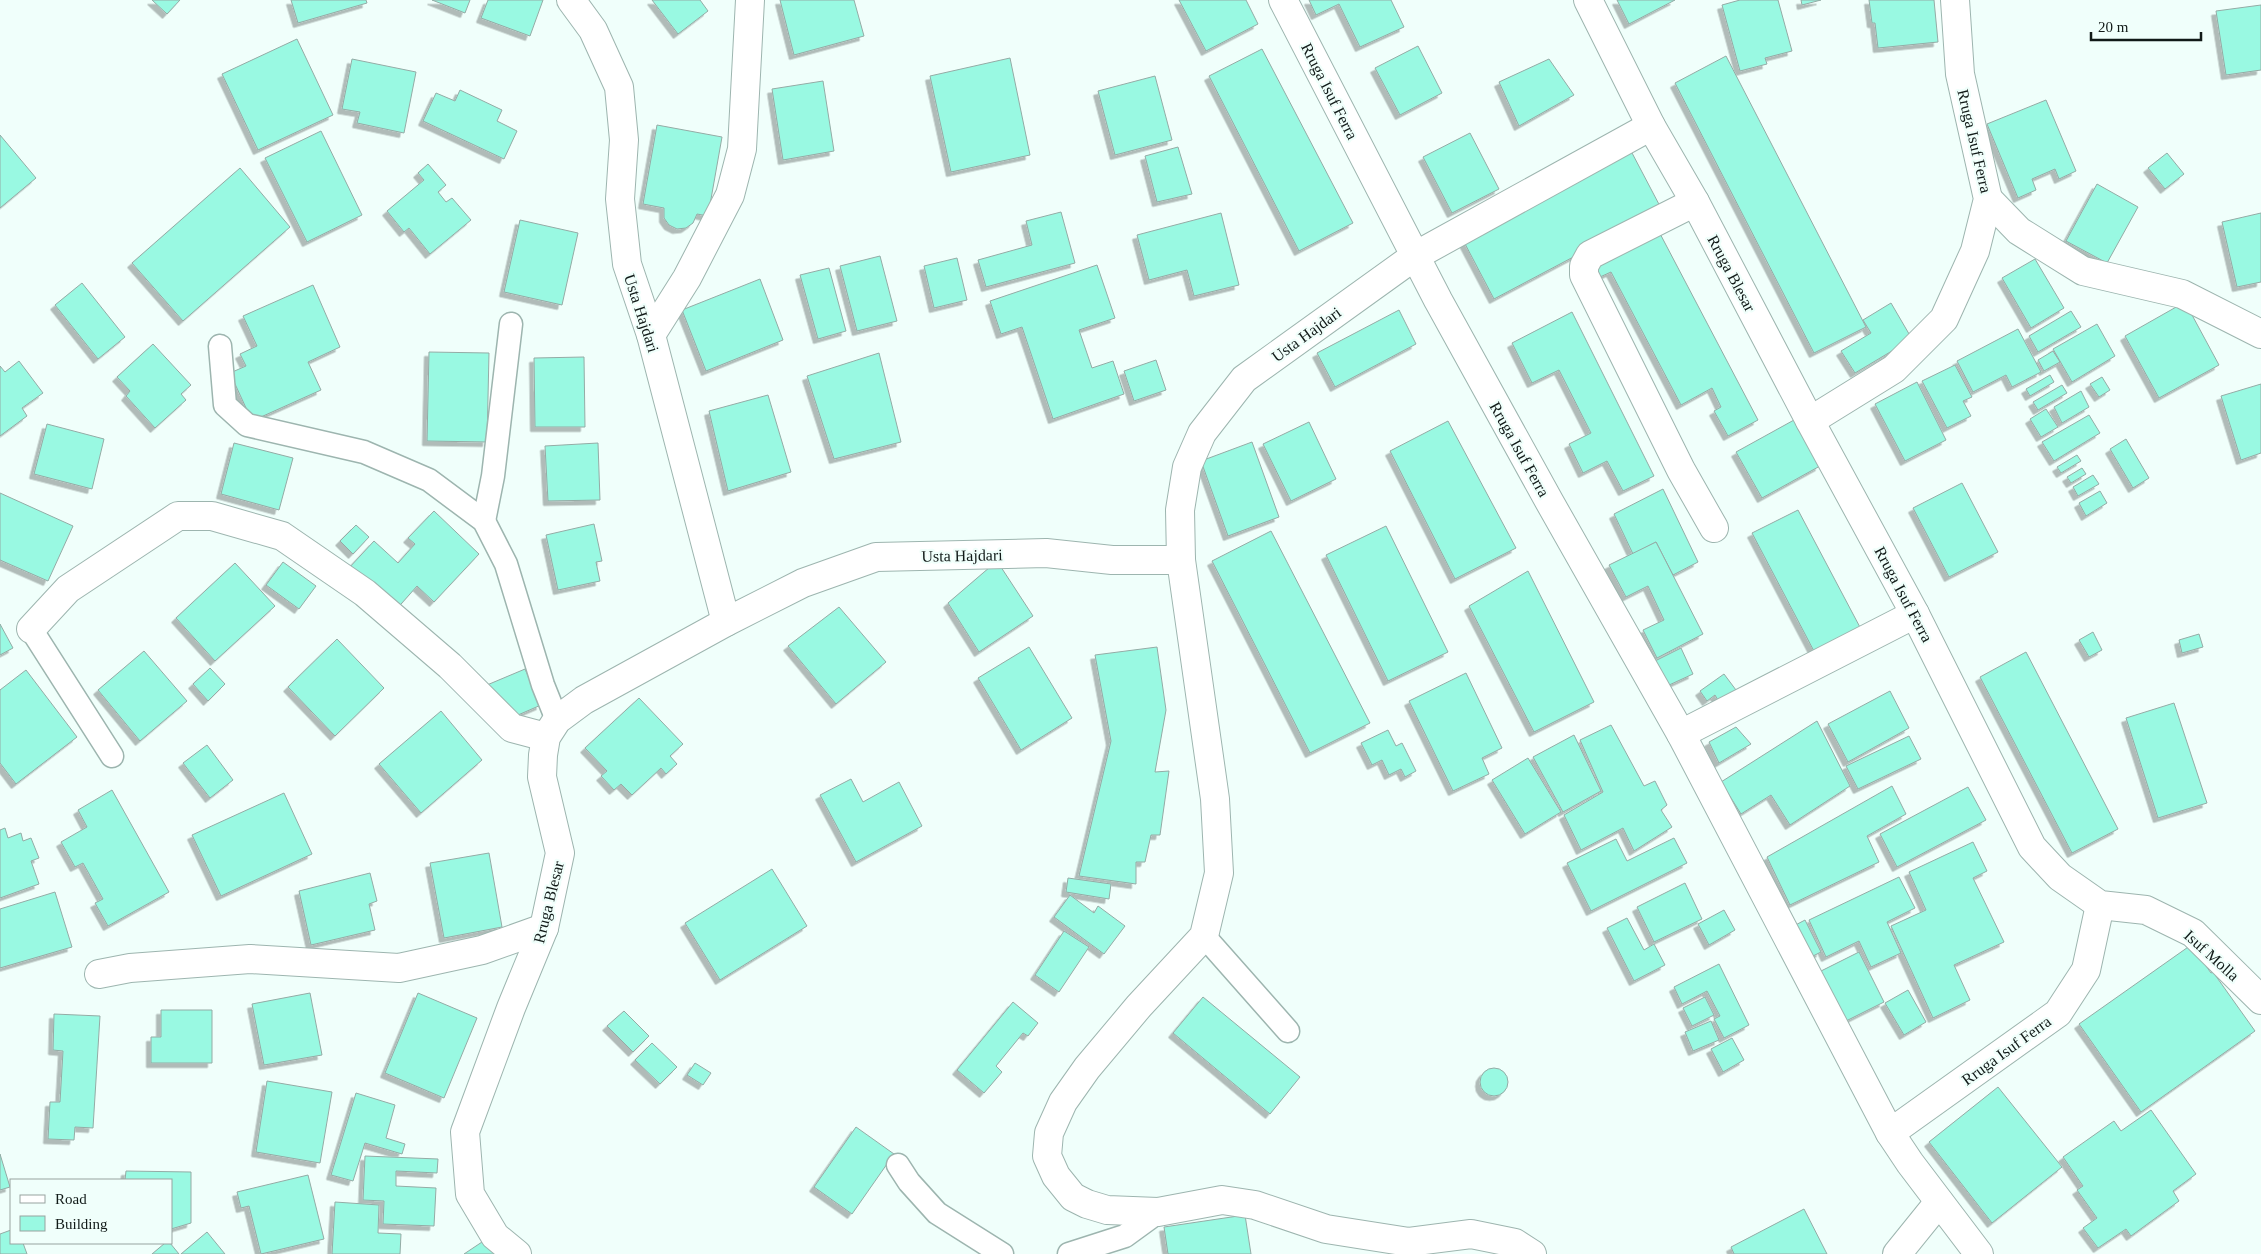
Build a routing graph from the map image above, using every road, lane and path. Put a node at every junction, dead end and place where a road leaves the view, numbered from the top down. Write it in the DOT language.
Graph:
graph roads {
  1 [pos="571,0"];
  2 [pos="750,0"];
  3 [pos="1283,0"];
  4 [pos="1588,0"];
  5 [pos="1955,0"];
  6 [pos="1651,126"];
  7 [pos="1988,199"];
  8 [pos="1695,202"];
  9 [pos="1415,256"];
  10 [pos="511,324"];
  11 [pos="2261,334"];
  12 [pos="650,335"];
  13 [pos="220,346"];
  14 [pos="1810,421"];
  15 [pos="484,521"];
  16 [pos="1714,528"];
  17 [pos="1181,560"];
  18 [pos="1915,614"];
  19 [pos="726,622"];
  20 [pos="31,629"];
  21 [pos="552,729"];
  22 [pos="1681,734"];
  23 [pos="112,756"];
  24 [pos="2100,905"];
  25 [pos="544,928"];
  26 [pos="1204,936"];
  27 [pos="99,974"];
  28 [pos="2261,1000"];
  29 [pos="1288,1031"];
  30 [pos="1890,1133"];
  31 [pos="898,1165"];
  32 [pos="1939,1202"];
  33 [pos="1158,1212"];
  34 [pos="1413,1248"];
  35 [pos="517,1254"];
  36 [pos="1002,1254"];
  37 [pos="1069,1254"];
  38 [pos="1532,1254"];
  39 [pos="1897,1254"];
  40 [pos="1979,1254"];
  1 -- 12 [label="street, Usta Hajdari"];
  2 -- 12 [label="street"];
  3 -- 9 [label="street, Rruga Isuf Ferra"];
  4 -- 6 [label="street, Rruga Blesar"];
  5 -- 7 [label="street, Rruga Isuf Ferra"];
  6 -- 8 [label="street, Rruga Blesar"];
  6 -- 9 [label="street, Usta Hajdari"];
  7 -- 11 [label="street"];
  7 -- 14 [label="street, Rruga Isuf Ferra"];
  8 -- 14 [label="street, Rruga Blesar"];
  8 -- 16 [label="street"];
  9 -- 17 [label="street, Usta Hajdari"];
  9 -- 22 [label="street, Rruga Isuf Ferra"];
  10 -- 15 [label="lane"];
  12 -- 19 [label="street, Usta Hajdari"];
  13 -- 15 [label="lane"];
  14 -- 18 [label="street, Rruga Isuf Ferra"];
  15 -- 21 [label="lane"];
  17 -- 19 [label="street, Usta Hajdari"];
  17 -- 26 [label="street"];
  18 -- 22 [label="street"];
  18 -- 24 [label="street, Rruga Isuf Ferra"];
  19 -- 21 [label="street"];
  20 -- 21 [label="street"];
  20 -- 23 [label="lane"];
  21 -- 25 [label="street, Rruga Blesar"];
  22 -- 30 [label="street, Rruga Isuf Ferra"];
  24 -- 28 [label="street, Isuf Molla"];
  24 -- 30 [label="street, Rruga Isuf Ferra"];
  25 -- 27 [label="street"];
  25 -- 35 [label="street, Rruga Blesar"];
  26 -- 29 [label="lane"];
  26 -- 33 [label="street"];
  30 -- 32 [label="street, Rruga Isuf Ferra"];
  31 -- 36 [label="lane"];
  32 -- 39 [label="street"];
  32 -- 40 [label="street, Rruga Isuf Ferra"];
  33 -- 34 [label="street"];
  33 -- 37 [label="lane"];
  34 -- 38 [label="street"];
}
